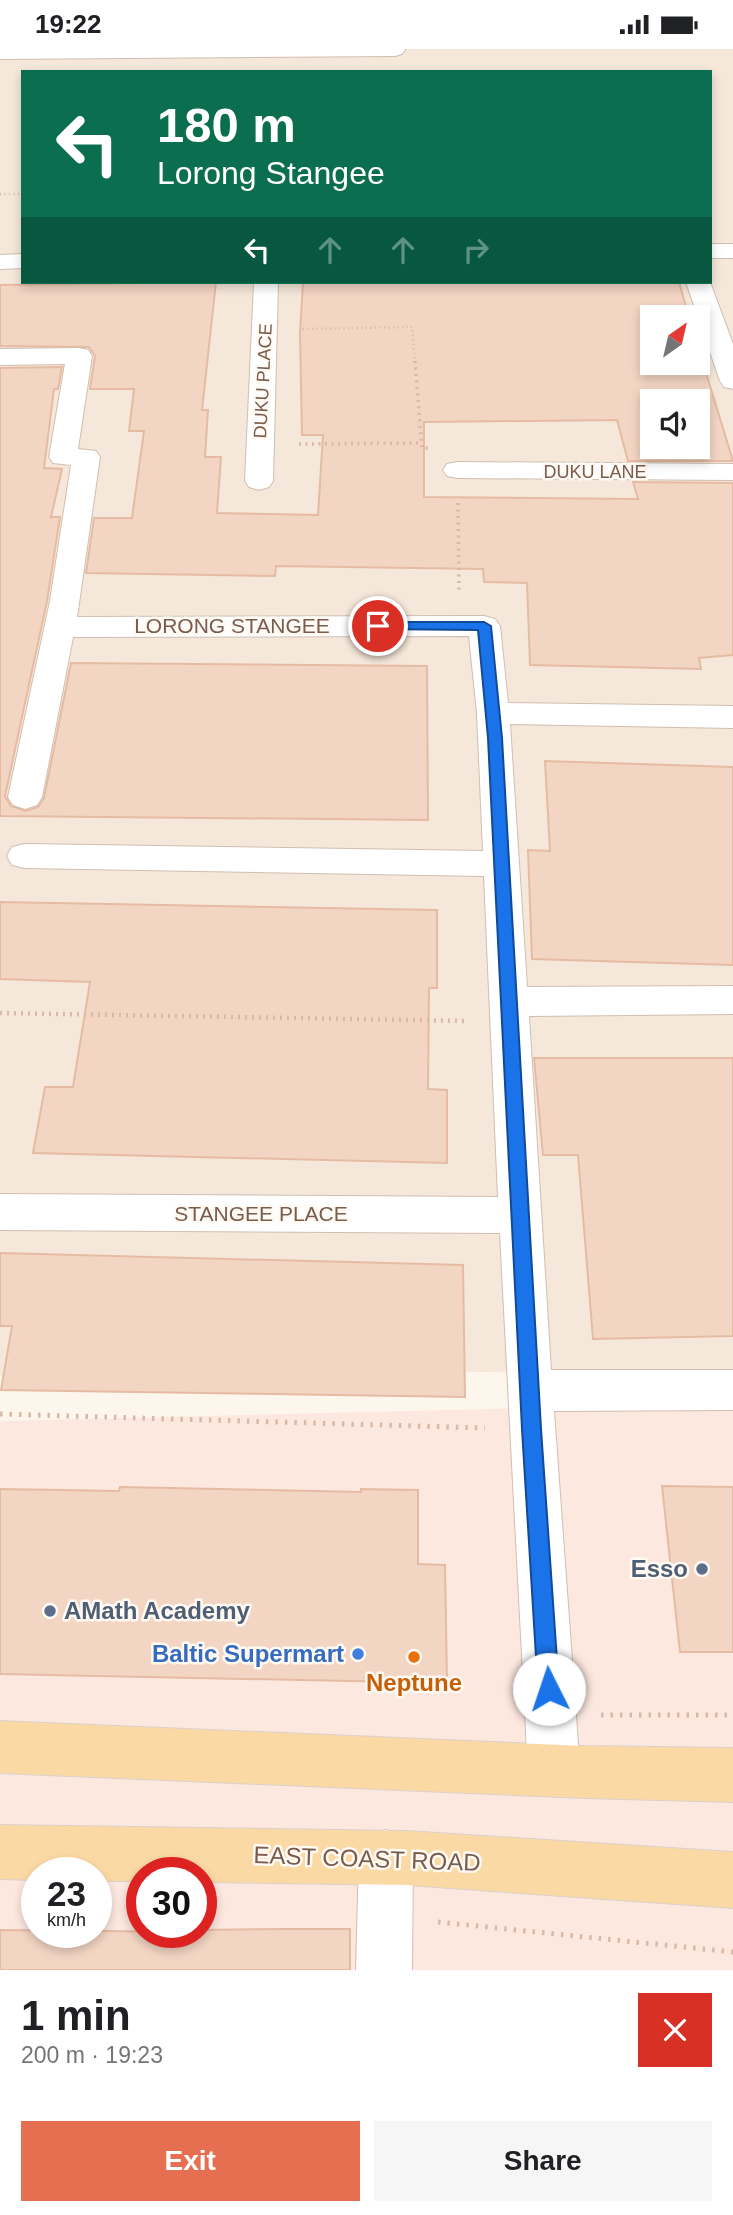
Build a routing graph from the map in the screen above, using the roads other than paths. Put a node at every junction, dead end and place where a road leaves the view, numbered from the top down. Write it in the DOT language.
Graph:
graph roads {
  1 [pos="395,50"];
  2 [pos="0,53"];
  3 [pos="398,70"];
  4 [pos="712,251"];
  5 [pos="733,251"];
  6 [pos="21,261"];
  7 [pos="0,262"];
  8 [pos="265,284"];
  9 [pos="699,284"];
  10 [pos="0,357"];
  11 [pos="733,381"];
  12 [pos="457,470"];
  13 [pos="733,472"];
  14 [pos="259,481"];
  15 [pos="60,627"];
  16 [pos="493,713"];
  17 [pos="733,717"];
  18 [pos="24,797"];
  19 [pos="25,856"];
  20 [pos="502,864"];
  21 [pos="733,1000"];
  22 [pos="511,1012"];
  23 [pos="0,1212"];
  24 [pos="522,1215"];
  25 [pos="733,1390"];
  26 [pos="531,1410"];
  27 [pos="0,1747"];
  28 [pos="554,1771"];
  29 [pos="733,1775"];
  30 [pos="0,1851"];
  31 [pos="397,1858"];
  32 [pos="733,1880"];
  33 [pos="406,1945"];
  34 [pos="384,1970"];
  1 -- 2 [label="street"];
  1 -- 3 [label="street"];
  4 -- 5 [label="street"];
  6 -- 7 [label="street"];
  8 -- 14 [label="street, DUKU PLACE"];
  9 -- 11 [label="street"];
  10 -- 15 [label="street"];
  12 -- 13 [label="street, DUKU LANE"];
  15 -- 16 [label="street, LORONG STANGEE"];
  15 -- 18 [label="street"];
  16 -- 17 [label="street"];
  16 -- 20 [label="street"];
  19 -- 20 [label="street"];
  20 -- 22 [label="street"];
  21 -- 22 [label="street"];
  22 -- 24 [label="street"];
  23 -- 24 [label="street, STANGEE PLACE"];
  24 -- 26 [label="street"];
  25 -- 26 [label="street"];
  26 -- 28 [label="street"];
  27 -- 28 [label="main road"];
  28 -- 29 [label="main road"];
  30 -- 31 [label="main road, EAST COAST ROAD"];
  31 -- 32 [label="main road, EAST COAST ROAD"];
  31 -- 33 [label="street"];
  31 -- 34 [label="street"];
}
